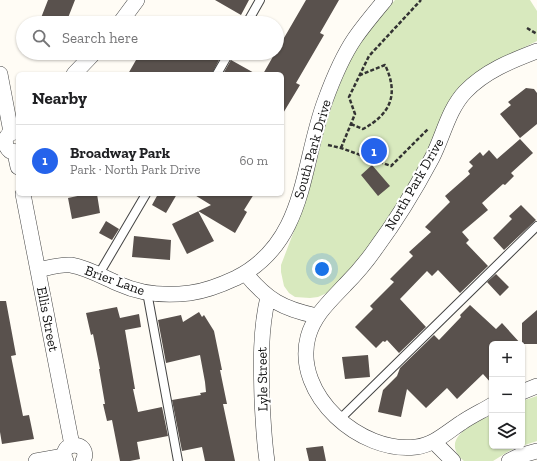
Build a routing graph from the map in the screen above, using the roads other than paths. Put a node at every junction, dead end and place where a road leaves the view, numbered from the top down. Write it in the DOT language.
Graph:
graph roads {
  1 [pos="137,0"];
  2 [pos="260,0"];
  3 [pos="385,0"];
  4 [pos="125,16"];
  5 [pos="251,16"];
  6 [pos="537,51"];
  7 [pos="87,60"];
  8 [pos="225,60"];
  9 [pos="76,72"];
  10 [pos="218,72"];
  11 [pos="0,74"];
  12 [pos="12,146"];
  13 [pos="23,196"];
  14 [pos="145,196"];
  15 [pos="537,226"];
  16 [pos="38,270"];
  17 [pos="245,273"];
  18 [pos="98,274"];
  19 [pos="146,292"];
  20 [pos="268,297"];
  21 [pos="317,316"];
  22 [pos="537,386"];
  23 [pos="525,391"];
  24 [pos="489,407"];
  25 [pos="339,420"];
  26 [pos="434,442"];
  27 [pos="537,451"];
  28 [pos="67,454"];
  29 [pos="36,461"];
  30 [pos="83,461"];
  31 [pos="178,461"];
  32 [pos="267,461"];
  33 [pos="453,461"];
  34 [pos="509,461"];
  1 -- 4 [label="street"];
  2 -- 5 [label="lane"];
  3 -- 17 [label="street, South Park Drive"];
  6 -- 21 [label="street, North Park Drive"];
  7 -- 9 [label="street"];
  8 -- 10 [label="lane"];
  11 -- 12 [label="street"];
  13 -- 16 [label="street, Ellis Street"];
  14 -- 18 [label="lane"];
  15 -- 25 [label="lane"];
  16 -- 18 [label="street, Brier Lane"];
  16 -- 28 [label="street, Ellis Street"];
  17 -- 19 [label="street, Brier Lane"];
  17 -- 20 [label="street"];
  18 -- 19 [label="street, Brier Lane"];
  19 -- 31 [label="lane"];
  20 -- 21 [label="street"];
  20 -- 32 [label="street, Lyle Street"];
  21 -- 25 [label="street, North Park Drive"];
  22 -- 23 [label="street"];
  24 -- 26 [label="street"];
  25 -- 26 [label="street, North Park Drive"];
  26 -- 33 [label="street"];
  27 -- 34 [label="street"];
  28 -- 29 [label="street"];
  28 -- 30 [label="street"];
}
